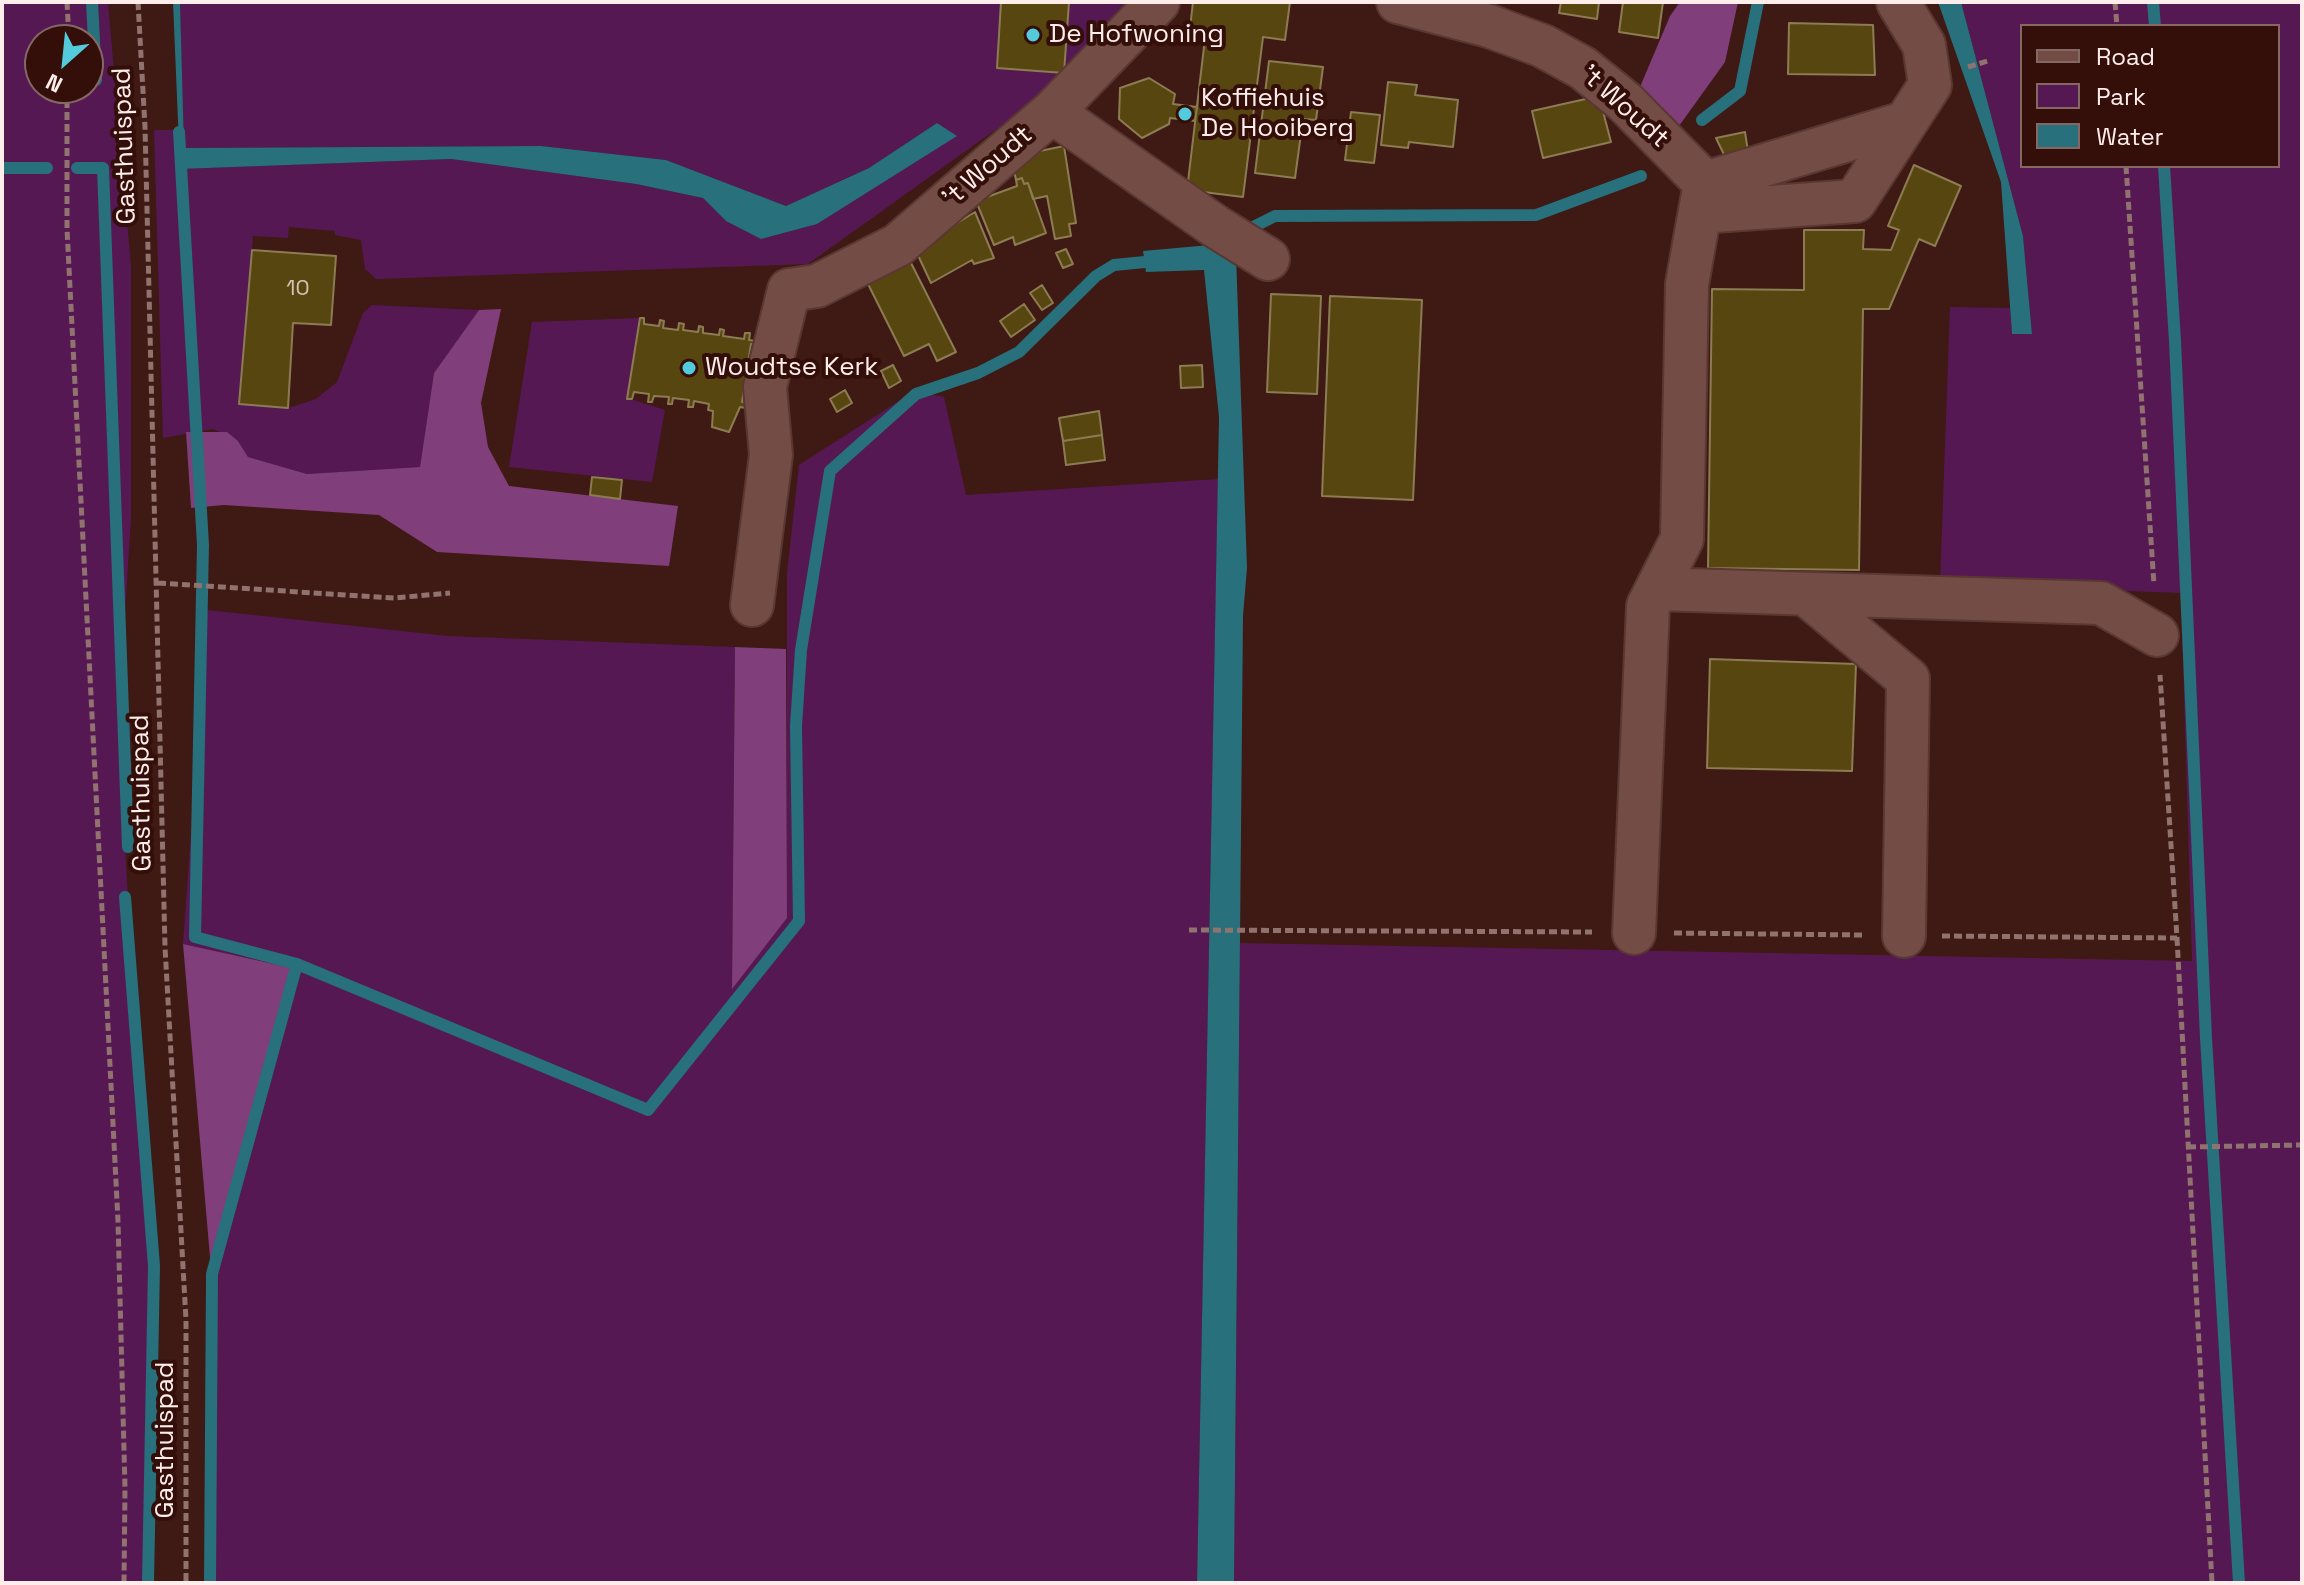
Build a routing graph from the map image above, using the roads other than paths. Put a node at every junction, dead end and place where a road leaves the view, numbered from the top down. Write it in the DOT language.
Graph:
graph roads {
  1 [pos="1158,2"];
  2 [pos="1398,2"];
  3 [pos="1898,2"];
  4 [pos="1052,112"];
  5 [pos="1904,123"];
  6 [pos="1702,198"];
  7 [pos="1268,259"];
  8 [pos="1657,589"];
  9 [pos="1806,594"];
  10 [pos="752,605"];
  11 [pos="2157,635"];
  12 [pos="1634,933"];
  13 [pos="1904,936"];
  1 -- 4 [label="street, 't Woudt"];
  2 -- 6 [label="street, 't Woudt"];
  3 -- 5 [label="street"];
  4 -- 7 [label="street"];
  4 -- 10 [label="street, 't Woudt"];
  5 -- 6 [label="street"];
  5 -- 6 [label="street"];
  6 -- 8 [label="street"];
  8 -- 9 [label="street"];
  8 -- 12 [label="street"];
  9 -- 11 [label="street"];
  9 -- 13 [label="street"];
}
